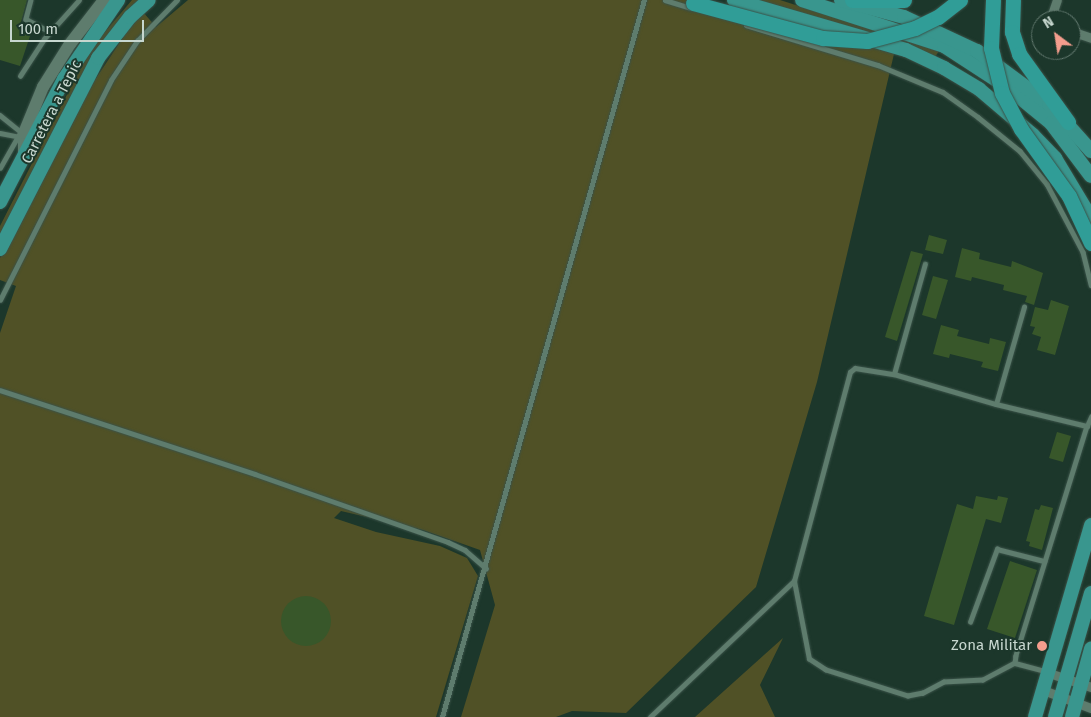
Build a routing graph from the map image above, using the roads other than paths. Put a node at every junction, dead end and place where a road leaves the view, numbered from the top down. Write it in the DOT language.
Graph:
graph roads {
  1 [pos="31,0"];
  2 [pos="79,0"];
  3 [pos="104,0"];
  4 [pos="118,0"];
  5 [pos="149,0"];
  6 [pos="177,0"];
  7 [pos="644,0"];
  8 [pos="665,0"];
  9 [pos="734,0"];
  10 [pos="802,0"];
  11 [pos="841,0"];
  12 [pos="852,0"];
  13 [pos="904,0"];
  14 [pos="960,0"];
  15 [pos="992,0"];
  16 [pos="1012,0"];
  17 [pos="689,1"];
  18 [pos="50,32"];
  19 [pos="20,76"];
  20 [pos="0,115"];
  21 [pos="1068,122"];
  22 [pos="0,133"];
  23 [pos="23,135"];
  24 [pos="1090,147"];
  25 [pos="0,168"];
  26 [pos="1091,176"];
  27 [pos="0,202"];
  28 [pos="1091,218"];
  29 [pos="1091,243"];
  30 [pos="0,249"];
  31 [pos="925,264"];
  32 [pos="1091,285"];
  33 [pos="0,300"];
  34 [pos="1024,307"];
  35 [pos="894,374"];
  36 [pos="0,390"];
  37 [pos="996,404"];
  38 [pos="1091,417"];
  39 [pos="1088,426"];
  40 [pos="1091,525"];
  41 [pos="1044,561"];
  42 [pos="486,568"];
  43 [pos="794,581"];
  44 [pos="1091,593"];
  45 [pos="970,622"];
  46 [pos="1091,650"];
  47 [pos="1015,663"];
  48 [pos="1049,673"];
  49 [pos="1065,678"];
  50 [pos="1086,685"];
  51 [pos="1043,690"];
  52 [pos="1060,697"];
  53 [pos="1076,703"];
  54 [pos="1091,708"];
  55 [pos="442,717"];
  56 [pos="650,717"];
  57 [pos="1036,717"];
  58 [pos="1055,717"];
  59 [pos="1072,717"];
  1 -- 18 [label="lane"];
  2 -- 18 [label="lane"];
  3 -- 23 [label="main road"];
  4 -- 23 [label="highway, Carretera a Tepic"];
  5 -- 30 [label="highway, Carretera a Tepic"];
  6 -- 33 [label="lane"];
  7 -- 42 [label="lane"];
  8 -- 32 [label="lane"];
  9 -- 28 [label="highway"];
  10 -- 26 [label="highway"];
  11 -- 21 [label="highway"];
  12 -- 13 [label="highway"];
  14 -- 17 [label="highway, bridge"];
  15 -- 29 [label="highway, bridge"];
  16 -- 21 [label="highway"];
  18 -- 19 [label="lane"];
  20 -- 23 [label="lane"];
  21 -- 24 [label="highway"];
  22 -- 23 [label="lane"];
  23 -- 25 [label="lane"];
  23 -- 27 [label="highway, Carretera a Tepic"];
  31 -- 35 [label="lane"];
  34 -- 37 [label="lane"];
  35 -- 37 [label="lane"];
  35 -- 43 [label="lane"];
  36 -- 42 [label="lane"];
  37 -- 39 [label="lane"];
  38 -- 39 [label="lane"];
  39 -- 41 [label="lane"];
  40 -- 48 [label="highway"];
  41 -- 45 [label="lane"];
  41 -- 47 [label="lane"];
  42 -- 55 [label="lane"];
  43 -- 47 [label="lane"];
  43 -- 56 [label="lane"];
  44 -- 49 [label="highway"];
  46 -- 50 [label="highway"];
  47 -- 48 [label="lane"];
  48 -- 49 [label="street"];
  48 -- 51 [label="highway"];
  49 -- 50 [label="street"];
  49 -- 52 [label="highway"];
  50 -- 53 [label="highway"];
  51 -- 52 [label="street"];
  51 -- 57 [label="highway"];
  52 -- 53 [label="street"];
  52 -- 58 [label="highway"];
  53 -- 54 [label="street"];
  53 -- 59 [label="highway"];
}
